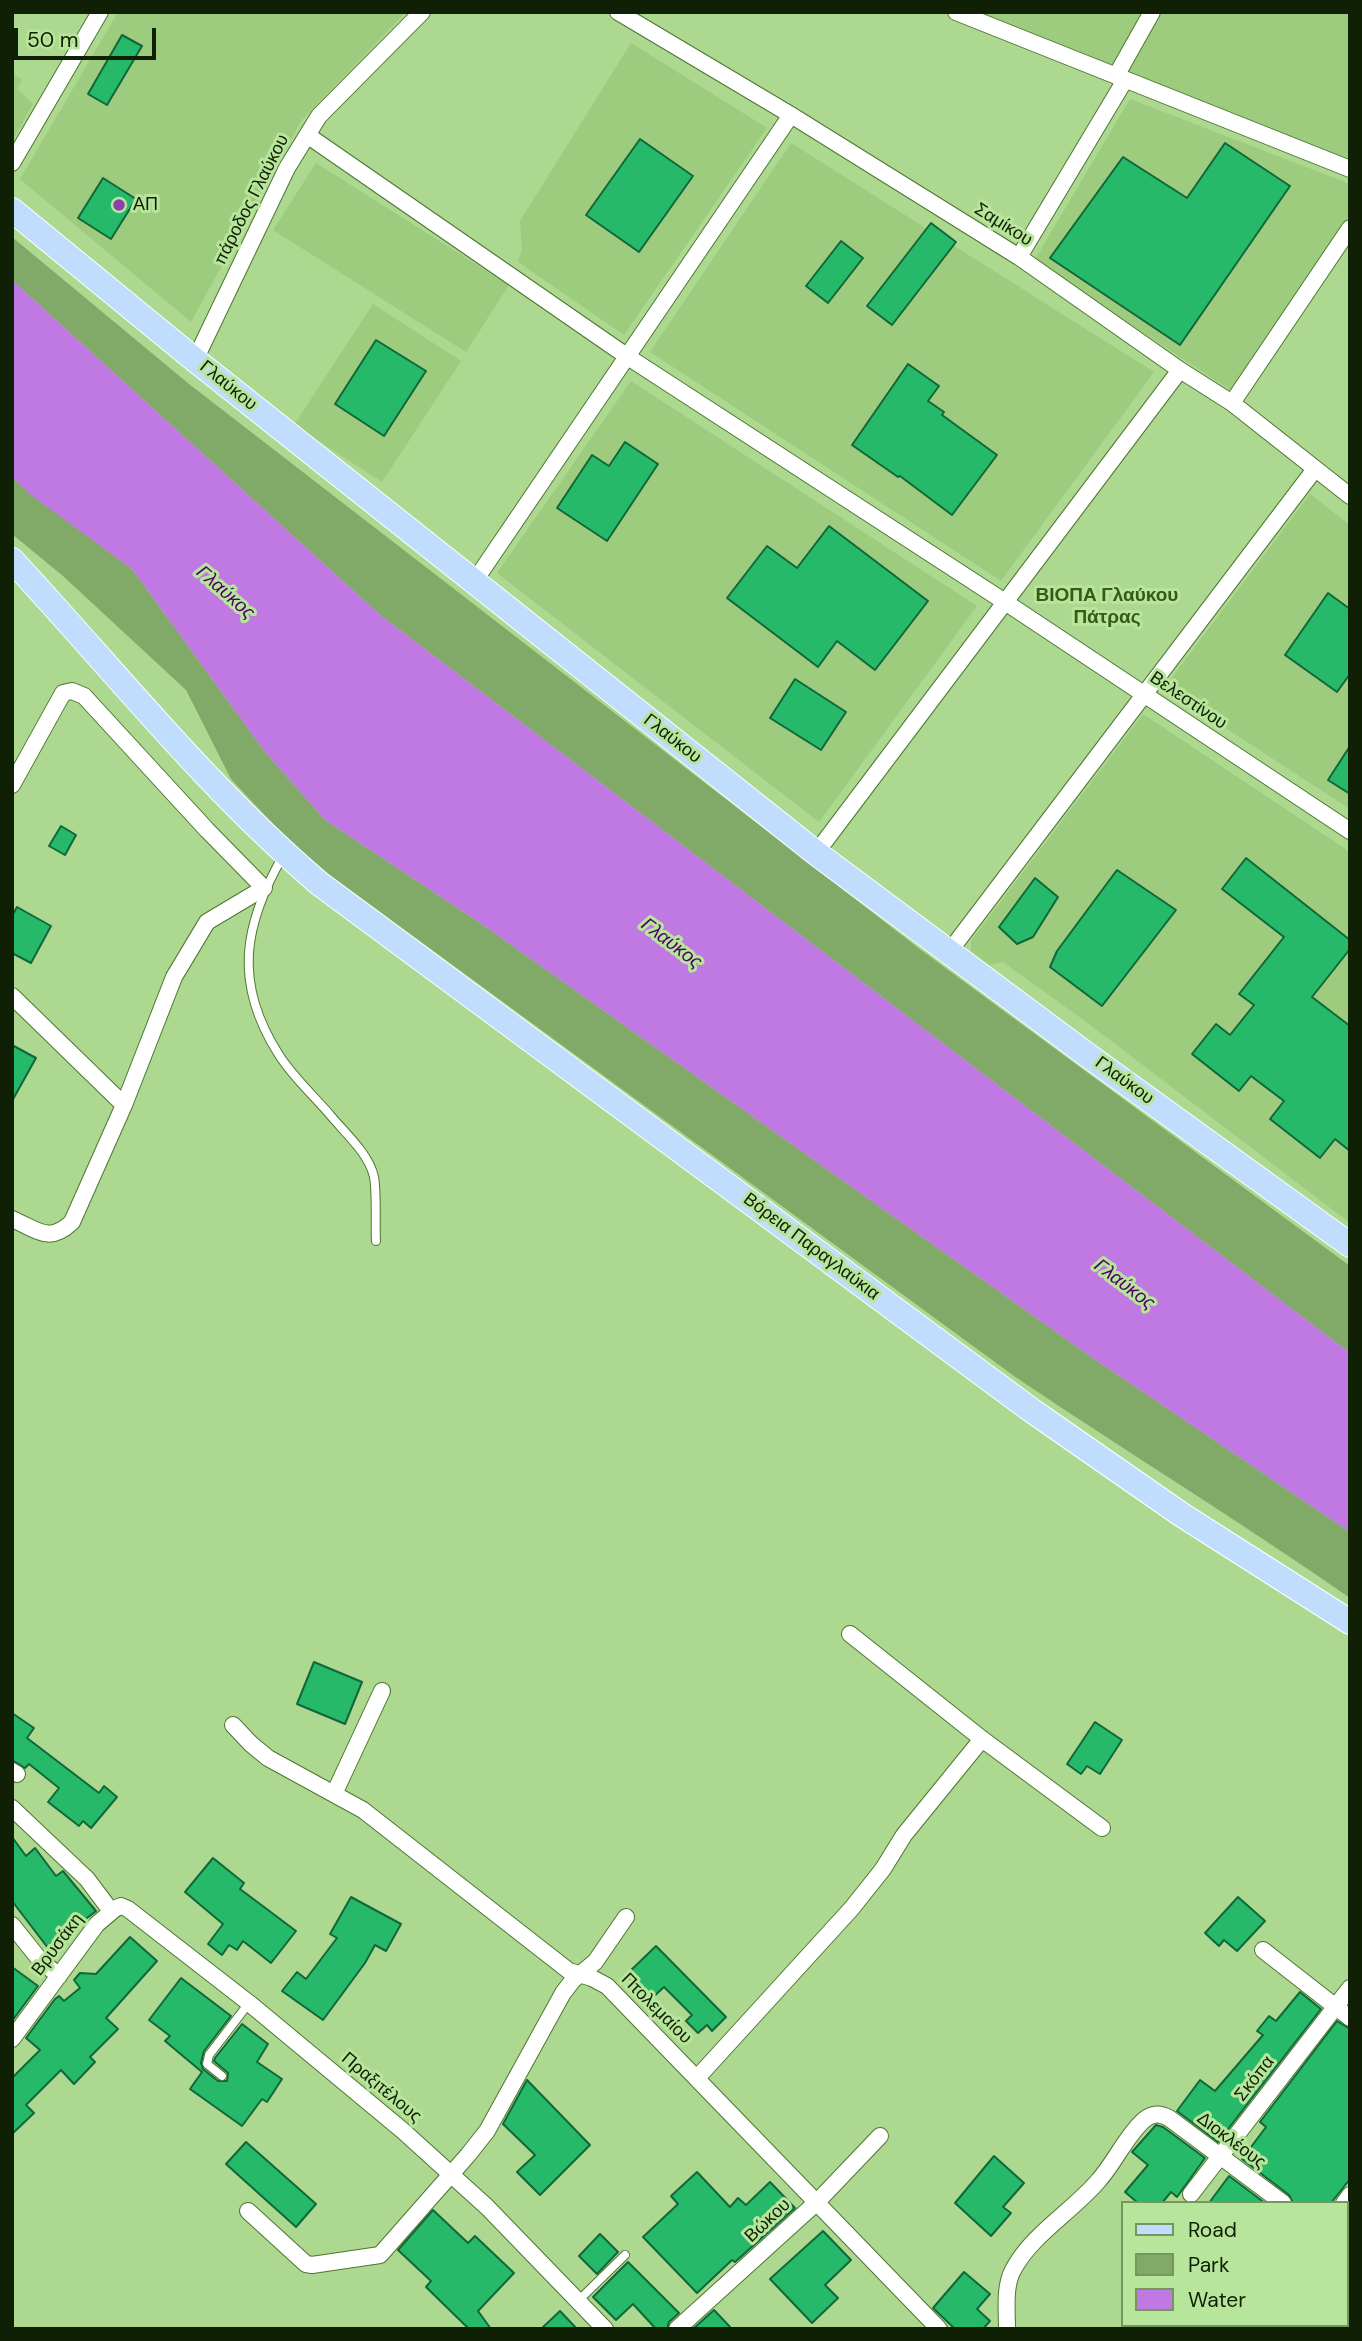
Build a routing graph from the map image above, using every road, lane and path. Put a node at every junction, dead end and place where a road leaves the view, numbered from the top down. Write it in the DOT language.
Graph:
graph roads {
  1 [pos="100,12"];
  2 [pos="422,12"];
  3 [pos="618,12"];
  4 [pos="956,12"];
  5 [pos="1152,12"];
  6 [pos="1121,78"];
  7 [pos="791,115"];
  8 [pos="307,135"];
  9 [pos="12,163"];
  10 [pos="1350,169"];
  11 [pos="12,210"];
  12 [pos="1350,228"];
  13 [pos="1019,257"];
  14 [pos="628,357"];
  15 [pos="195,360"];
  16 [pos="1180,370"];
  17 [pos="1232,402"];
  18 [pos="1315,469"];
  19 [pos="1350,496"];
  20 [pos="12,560"];
  21 [pos="474,582"];
  22 [pos="1005,602"];
  23 [pos="1144,695"];
  24 [pos="12,785"];
  25 [pos="1350,831"];
  26 [pos="816,853"];
  27 [pos="284,854"];
  28 [pos="264,888"];
  29 [pos="949,953"];
  30 [pos="12,996"];
  31 [pos="124,1105"];
  32 [pos="12,1219"];
  33 [pos="376,1241"];
  34 [pos="1350,1245"];
  35 [pos="1350,1622"];
  36 [pos="850,1634"];
  37 [pos="382,1691"];
  38 [pos="233,1725"];
  39 [pos="982,1739"];
  40 [pos="334,1794"];
  41 [pos="12,1808"];
  42 [pos="1102,1828"];
  43 [pos="111,1911"];
  44 [pos="626,1917"];
  45 [pos="12,1925"];
  46 [pos="1263,1950"];
  47 [pos="579,1975"];
  48 [pos="58,1976"];
  49 [pos="1350,1988"];
  50 [pos="249,2003"];
  51 [pos="1335,2007"];
  52 [pos="1350,2018"];
  53 [pos="12,2039"];
  54 [pos="222,2076"];
  55 [pos="697,2078"];
  56 [pos="880,2136"];
  57 [pos="1220,2156"];
  58 [pos="452,2174"];
  59 [pos="1191,2194"];
  60 [pos="1280,2201"];
  61 [pos="817,2202"];
  62 [pos="248,2211"];
  63 [pos="625,2255"];
  64 [pos="578,2301"];
  65 [pos="605,2329"];
  66 [pos="677,2329"];
  67 [pos="939,2329"];
  68 [pos="1007,2329"];
  1 -- 9 [label="street"];
  2 -- 8 [label="street, πάροδος Γλαύκου"];
  3 -- 7 [label="street, Σαμίκου"];
  4 -- 6 [label="street"];
  5 -- 6 [label="street"];
  6 -- 10 [label="street"];
  6 -- 13 [label="street"];
  7 -- 13 [label="street, Σαμίκου"];
  7 -- 14 [label="street"];
  8 -- 14 [label="street, Βελεστίνου"];
  8 -- 15 [label="street, πάροδος Γλαύκου"];
  11 -- 15 [label="main road, Γλαύκου"];
  12 -- 17 [label="street"];
  13 -- 16 [label="street, Σαμίκου"];
  14 -- 21 [label="street"];
  14 -- 22 [label="street, Βελεστίνου"];
  15 -- 21 [label="main road, Γλαύκου"];
  16 -- 17 [label="street, Σαμίκου"];
  16 -- 22 [label="street"];
  17 -- 18 [label="street, Σαμίκου"];
  18 -- 19 [label="street, Σαμίκου"];
  18 -- 23 [label="street"];
  20 -- 27 [label="main road, Βόρεια Παραγλαύκια"];
  21 -- 26 [label="main road, Γλαύκου"];
  22 -- 23 [label="street, Βελεστίνου"];
  22 -- 26 [label="street"];
  23 -- 25 [label="street, Βελεστίνου"];
  23 -- 29 [label="street"];
  24 -- 28 [label="street"];
  26 -- 29 [label="main road, Γλαύκου"];
  27 -- 28 [label="lane"];
  27 -- 35 [label="main road, Βόρεια Παραγλαύκια"];
  28 -- 31 [label="street"];
  28 -- 33 [label="lane"];
  29 -- 34 [label="main road, Γλαύκου"];
  30 -- 31 [label="street"];
  31 -- 32 [label="street"];
  36 -- 39 [label="street"];
  37 -- 40 [label="street"];
  38 -- 40 [label="street, Πτολεμαίου"];
  39 -- 42 [label="street"];
  39 -- 55 [label="street"];
  40 -- 47 [label="street, Πτολεμαίου"];
  41 -- 43 [label="street"];
  43 -- 48 [label="street, Βρυσάκη"];
  43 -- 50 [label="street, Πραξιτέλους"];
  44 -- 47 [label="street"];
  45 -- 48 [label="street"];
  46 -- 51 [label="street"];
  47 -- 55 [label="street, Πτολεμαίου"];
  47 -- 58 [label="street"];
  48 -- 53 [label="street, Βρυσάκη"];
  49 -- 51 [label="street, Σκόπα"];
  50 -- 54 [label="lane"];
  50 -- 58 [label="street, Πραξιτέλους"];
  51 -- 52 [label="street"];
  51 -- 57 [label="street, Σκόπα"];
  55 -- 61 [label="street, Πτολεμαίου"];
  56 -- 61 [label="street, Βώκου"];
  57 -- 59 [label="street, Σκόπα"];
  57 -- 60 [label="street, Διοκλέους"];
  57 -- 68 [label="street, Διοκλέους"];
  58 -- 62 [label="street"];
  58 -- 64 [label="street, Πραξιτέλους"];
  61 -- 66 [label="street, Βώκου"];
  61 -- 67 [label="street, Πτολεμαίου"];
  63 -- 64 [label="lane"];
  64 -- 65 [label="street, Πραξιτέλους"];
}
